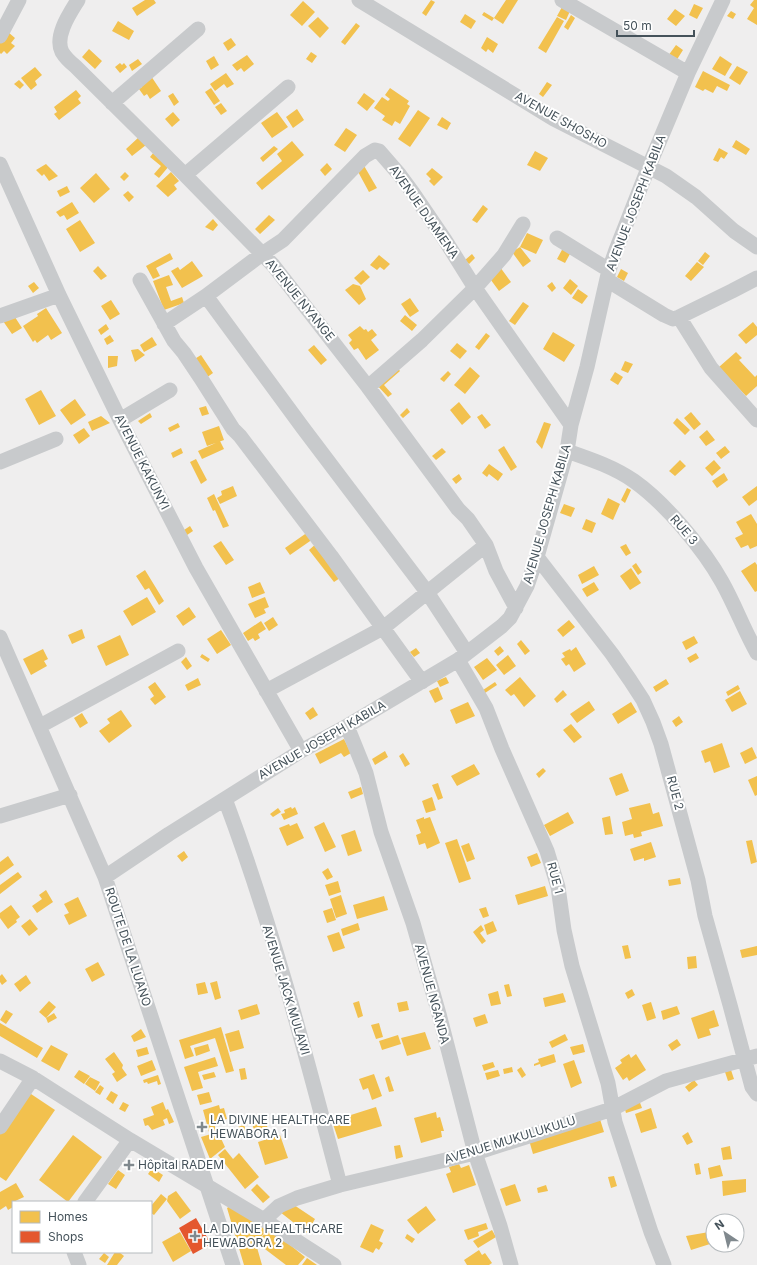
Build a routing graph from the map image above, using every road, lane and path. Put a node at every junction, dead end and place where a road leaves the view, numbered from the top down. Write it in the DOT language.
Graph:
graph roads {
  1 [pos="19,0"];
  2 [pos="78,0"];
  3 [pos="359,0"];
  4 [pos="562,0"];
  5 [pos="723,0"];
  6 [pos="198,29"];
  7 [pos="0,36"];
  8 [pos="688,73"];
  9 [pos="288,87"];
  10 [pos="112,103"];
  11 [pos="0,164"];
  12 [pos="649,166"];
  13 [pos="185,175"];
  14 [pos="523,224"];
  15 [pos="557,238"];
  16 [pos="757,247"];
  17 [pos="262,254"];
  18 [pos="608,275"];
  19 [pos="757,278"];
  20 [pos="140,280"];
  21 [pos="475,288"];
  22 [pos="59,295"];
  23 [pos="206,296"];
  24 [pos="0,316"];
  25 [pos="679,317"];
  26 [pos="164,324"];
  27 [pos="368,387"];
  28 [pos="170,390"];
  29 [pos="120,420"];
  30 [pos="757,420"];
  31 [pos="571,425"];
  32 [pos="56,439"];
  33 [pos="567,451"];
  34 [pos="0,462"];
  35 [pos="486,545"];
  36 [pos="537,557"];
  37 [pos="428,592"];
  38 [pos="516,608"];
  39 [pos="383,628"];
  40 [pos="0,637"];
  41 [pos="178,651"];
  42 [pos="757,653"];
  43 [pos="463,656"];
  44 [pos="422,682"];
  45 [pos="266,691"];
  46 [pos="40,726"];
  47 [pos="347,726"];
  48 [pos="301,751"];
  49 [pos="70,795"];
  50 [pos="225,798"];
  51 [pos="0,816"];
  52 [pos="105,876"];
  53 [pos="751,1058"];
  54 [pos="0,1061"];
  55 [pos="33,1078"];
  56 [pos="757,1094"];
  57 [pos="612,1109"];
  58 [pos="0,1127"];
  59 [pos="130,1140"];
  60 [pos="475,1153"];
  61 [pos="340,1185"];
  62 [pos="207,1187"];
  63 [pos="86,1201"];
  64 [pos="264,1220"];
  65 [pos="74,1253"];
  66 [pos="79,1265"];
  67 [pos="233,1265"];
  68 [pos="334,1265"];
  69 [pos="511,1265"];
  70 [pos="664,1265"];
  1 -- 7 [label="street"];
  2 -- 10 [label="street, AVENUE NYANGE"];
  3 -- 12 [label="street, AVENUE SHOSHO"];
  4 -- 8 [label="street"];
  5 -- 8 [label="street, AVENUE JOSEPH KABILA"];
  6 -- 10 [label="street"];
  8 -- 12 [label="street, AVENUE JOSEPH KABILA"];
  9 -- 13 [label="street"];
  10 -- 13 [label="street, AVENUE NYANGE"];
  11 -- 22 [label="street, AVENUE KAKUNYI"];
  12 -- 16 [label="street, AVENUE SHOSHO"];
  12 -- 18 [label="street, AVENUE JOSEPH KABILA"];
  13 -- 17 [label="street, AVENUE NYANGE"];
  14 -- 21 [label="street"];
  15 -- 18 [label="street"];
  17 -- 21 [label="street, AVENUE DJAMENA"];
  17 -- 23 [label="street, AVENUE DJAMENA"];
  17 -- 27 [label="street, AVENUE NYANGE"];
  18 -- 25 [label="street"];
  18 -- 31 [label="street, AVENUE JOSEPH KABILA"];
  19 -- 25 [label="street"];
  20 -- 26 [label="street"];
  21 -- 27 [label="street"];
  21 -- 31 [label="street, AVENUE DJAMENA"];
  22 -- 24 [label="street"];
  22 -- 29 [label="street, AVENUE KAKUNYI"];
  23 -- 26 [label="street, AVENUE DJAMENA"];
  23 -- 37 [label="street, RUE 1"];
  25 -- 30 [label="street"];
  26 -- 39 [label="street"];
  27 -- 35 [label="street, AVENUE NYANGE"];
  28 -- 29 [label="street"];
  29 -- 45 [label="street, AVENUE KAKUNYI"];
  31 -- 33 [label="street, AVENUE JOSEPH KABILA"];
  32 -- 34 [label="street"];
  33 -- 36 [label="street, AVENUE JOSEPH KABILA"];
  33 -- 42 [label="street, RUE 3"];
  35 -- 37 [label="street"];
  35 -- 38 [label="street, AVENUE NYANGE"];
  36 -- 38 [label="street, AVENUE JOSEPH KABILA"];
  36 -- 53 [label="street, RUE 2"];
  37 -- 39 [label="street"];
  37 -- 43 [label="street, RUE 1"];
  38 -- 43 [label="street, AVENUE JOSEPH KABILA"];
  39 -- 44 [label="street"];
  39 -- 45 [label="street"];
  40 -- 46 [label="street, ROUTE DE LA LUANO"];
  41 -- 46 [label="street"];
  43 -- 44 [label="street, AVENUE JOSEPH KABILA"];
  43 -- 57 [label="street, RUE 1"];
  44 -- 47 [label="street, AVENUE JOSEPH KABILA"];
  45 -- 48 [label="street, AVENUE KAKUNYI"];
  46 -- 49 [label="street, ROUTE DE LA LUANO"];
  47 -- 48 [label="street, AVENUE JOSEPH KABILA"];
  47 -- 60 [label="street, AVENUE NGANDA"];
  48 -- 50 [label="street, AVENUE JOSEPH KABILA"];
  49 -- 51 [label="street"];
  49 -- 52 [label="street, ROUTE DE LA LUANO"];
  50 -- 52 [label="street, AVENUE JOSEPH KABILA"];
  50 -- 61 [label="street, AVENUE JACK MULAWI"];
  52 -- 62 [label="street, ROUTE DE LA LUANO"];
  53 -- 56 [label="street, RUE 2"];
  53 -- 57 [label="street, AVENUE MUKULUKULU"];
  54 -- 55 [label="street"];
  55 -- 58 [label="street"];
  55 -- 59 [label="street"];
  57 -- 60 [label="street, AVENUE MUKULUKULU"];
  57 -- 70 [label="street, RUE 1"];
  59 -- 62 [label="street"];
  59 -- 63 [label="street"];
  60 -- 61 [label="street, AVENUE MUKULUKULU"];
  60 -- 69 [label="street, AVENUE NGANDA"];
  61 -- 64 [label="street, AVENUE MUKULUKULU"];
  62 -- 64 [label="street"];
  62 -- 67 [label="street, ROUTE DE LA LUANO"];
  64 -- 68 [label="street"];
  65 -- 66 [label="street"];
}
